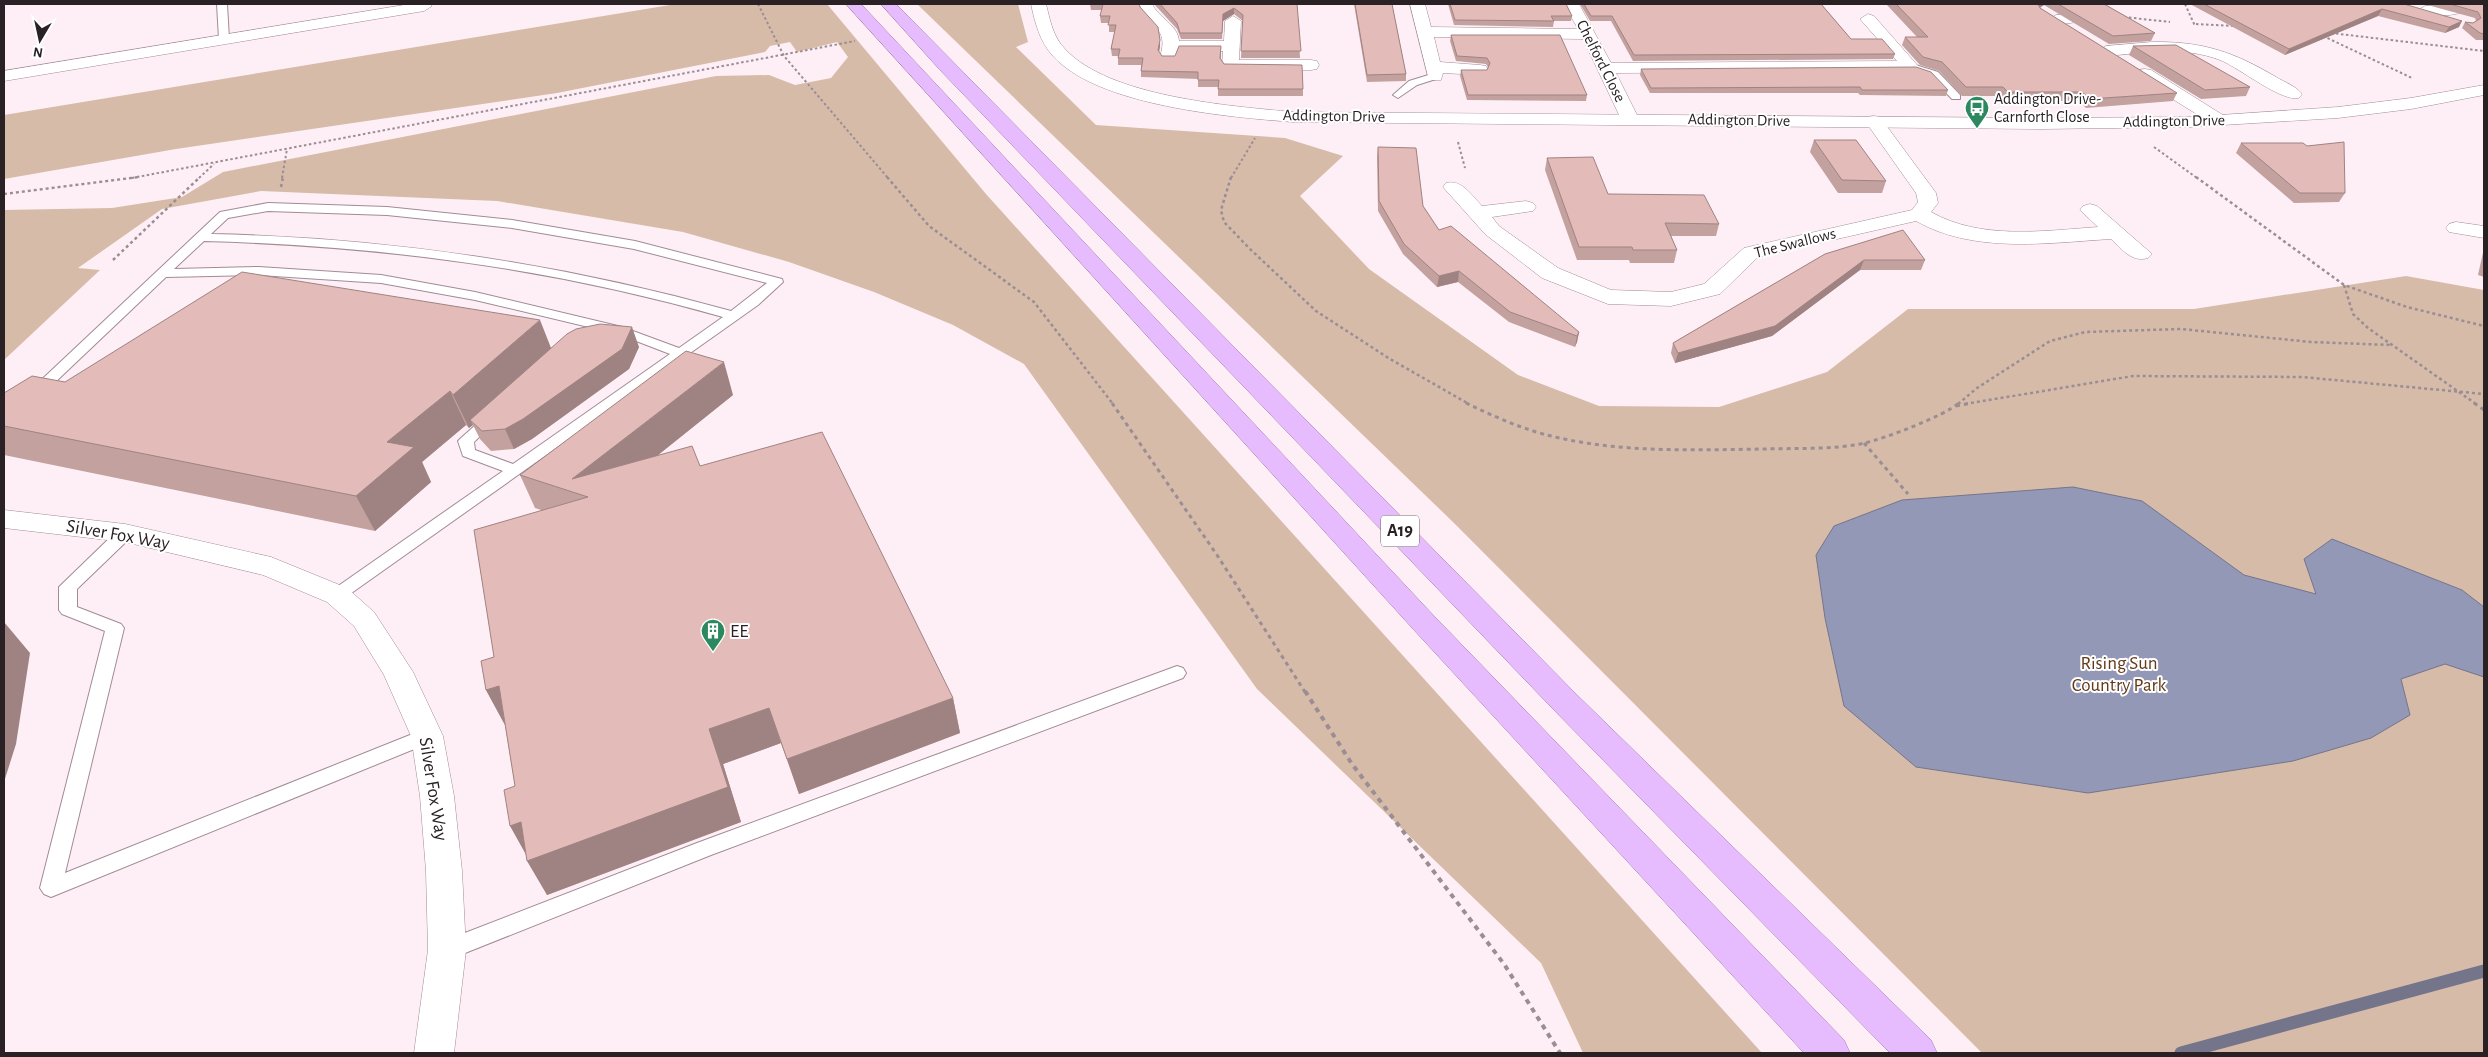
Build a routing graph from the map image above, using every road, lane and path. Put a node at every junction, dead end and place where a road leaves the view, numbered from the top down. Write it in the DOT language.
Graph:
graph roads {
  1 [pos="222,4"];
  2 [pos="758,4"];
  3 [pos="853,4"];
  4 [pos="888,4"];
  5 [pos="1039,4"];
  6 [pos="1144,4"];
  7 [pos="1418,4"];
  8 [pos="1572,4"];
  9 [pos="2472,4"];
  10 [pos="424,5"];
  11 [pos="2410,6"];
  12 [pos="2425,11"];
  13 [pos="2116,16"];
  14 [pos="2078,18"];
  15 [pos="1868,19"];
  16 [pos="1233,21"];
  17 [pos="2175,22"];
  18 [pos="2185,23"];
  19 [pos="2468,23"];
  20 [pos="2242,26"];
  21 [pos="1425,32"];
  22 [pos="1589,34"];
  23 [pos="224,39"];
  24 [pos="861,40"];
  25 [pos="1232,46"];
  26 [pos="2106,51"];
  27 [pos="2484,51"];
  28 [pos="784,56"];
  29 [pos="1311,66"];
  30 [pos="1910,66"];
  31 [pos="1606,68"];
  32 [pos="1480,70"];
  33 [pos="1434,71"];
  34 [pos="4,76"];
  35 [pos="2484,90"];
  36 [pos="2293,94"];
  37 [pos="1398,95"];
  38 [pos="1956,97"];
  39 [pos="2451,97"];
  40 [pos="1270,115"];
  41 [pos="1452,118"];
  42 [pos="1630,119"];
  43 [pos="1874,121"];
  44 [pos="2220,121"];
  45 [pos="2121,123"];
  46 [pos="287,150"];
  47 [pos="214,163"];
  48 [pos="1453,187"];
  49 [pos="4,194"];
  50 [pos="279,195"];
  51 [pos="1526,207"];
  52 [pos="2090,210"];
  53 [pos="1477,214"];
  54 [pos="1919,214"];
  55 [pos="2456,228"];
  56 [pos="2116,232"];
  57 [pos="2484,232"];
  58 [pos="201,238"];
  59 [pos="2141,254"];
  60 [pos="113,260"];
  61 [pos="164,273"];
  62 [pos="2344,285"];
  63 [pos="733,316"];
  64 [pos="600,325"];
  65 [pos="2484,326"];
  66 [pos="586,336"];
  67 [pos="2390,345"];
  68 [pos="681,353"];
  69 [pos="2456,390"];
  70 [pos="2484,394"];
  71 [pos="1956,406"];
  72 [pos="501,409"];
  73 [pos="2484,410"];
  74 [pos="4,423"];
  75 [pos="1864,443"];
  76 [pos="515,470"];
  77 [pos="1908,494"];
  78 [pos="4,520"];
  79 [pos="125,533"];
  80 [pos="337,595"];
  81 [pos="1177,673"];
  82 [pos="427,736"];
  83 [pos="447,950"];
  84 [pos="434,1053"];
  85 [pos="1560,1053"];
  86 [pos="1830,1053"];
  87 [pos="1917,1053"];
  1 -- 23 [label="lane"];
  2 -- 28 [label="path"];
  3 -- 86 [label="highway, A19"];
  4 -- 87 [label="highway, A19"];
  5 -- 40 [label="street, Addington Drive"];
  6 -- 25 [label="street"];
  7 -- 21 [label="street"];
  8 -- 22 [label="street, Chelford Close"];
  9 -- 12 [label="street"];
  10 -- 23 [label="street"];
  11 -- 12 [label="street"];
  12 -- 19 [label="street"];
  13 -- 17 [label="path"];
  14 -- 26 [label="street"];
  15 -- 30 [label="street"];
  16 -- 25 [label="street"];
  18 -- 20 [label="path"];
  21 -- 22 [label="street"];
  21 -- 33 [label="street"];
  22 -- 31 [label="street, Chelford Close"];
  23 -- 34 [label="street"];
  24 -- 28 [label="path"];
  25 -- 29 [label="street"];
  26 -- 36 [label="street"];
  26 -- 44 [label="street"];
  27 -- 39 [label="path"];
  28 -- 46 [label="path"];
  28 -- 85 [label="path"];
  30 -- 31 [label="street"];
  30 -- 38 [label="lane"];
  31 -- 42 [label="street, Chelford Close"];
  32 -- 33 [label="street"];
  33 -- 37 [label="lane"];
  35 -- 39 [label="street, Addington Drive"];
  39 -- 44 [label="street, Addington Drive"];
  40 -- 41 [label="street, Addington Drive"];
  40 -- 75 [label="path"];
  41 -- 42 [label="street, Addington Drive"];
  41 -- 48 [label="path"];
  42 -- 43 [label="street, Addington Drive"];
  43 -- 45 [label="street, Addington Drive"];
  43 -- 54 [label="street"];
  44 -- 45 [label="street, Addington Drive"];
  45 -- 62 [label="path"];
  46 -- 47 [label="path"];
  46 -- 50 [label="path"];
  47 -- 49 [label="path"];
  47 -- 60 [label="path"];
  48 -- 53 [label="street, The Swallows"];
  51 -- 53 [label="street"];
  52 -- 56 [label="street"];
  53 -- 54 [label="street, The Swallows"];
  54 -- 56 [label="street"];
  55 -- 57 [label="street"];
  56 -- 59 [label="street"];
  58 -- 61 [label="lane"];
  58 -- 63 [label="lane"];
  58 -- 63 [label="lane"];
  61 -- 64 [label="lane"];
  61 -- 74 [label="lane"];
  62 -- 65 [label="path"];
  62 -- 67 [label="path"];
  63 -- 68 [label="lane"];
  64 -- 66 [label="lane"];
  64 -- 68 [label="lane"];
  67 -- 69 [label="path"];
  67 -- 71 [label="path"];
  68 -- 76 [label="lane"];
  69 -- 70 [label="path"];
  69 -- 71 [label="path"];
  69 -- 73 [label="path"];
  71 -- 75 [label="path"];
  72 -- 76 [label="lane"];
  75 -- 77 [label="path"];
  76 -- 80 [label="lane"];
  78 -- 79 [label="street, Silver Fox Way"];
  79 -- 80 [label="street, Silver Fox Way"];
  79 -- 82 [label="lane"];
  80 -- 82 [label="street, Silver Fox Way"];
  81 -- 83 [label="lane"];
  82 -- 83 [label="street, Silver Fox Way"];
  83 -- 84 [label="street, Silver Fox Way"];
}
